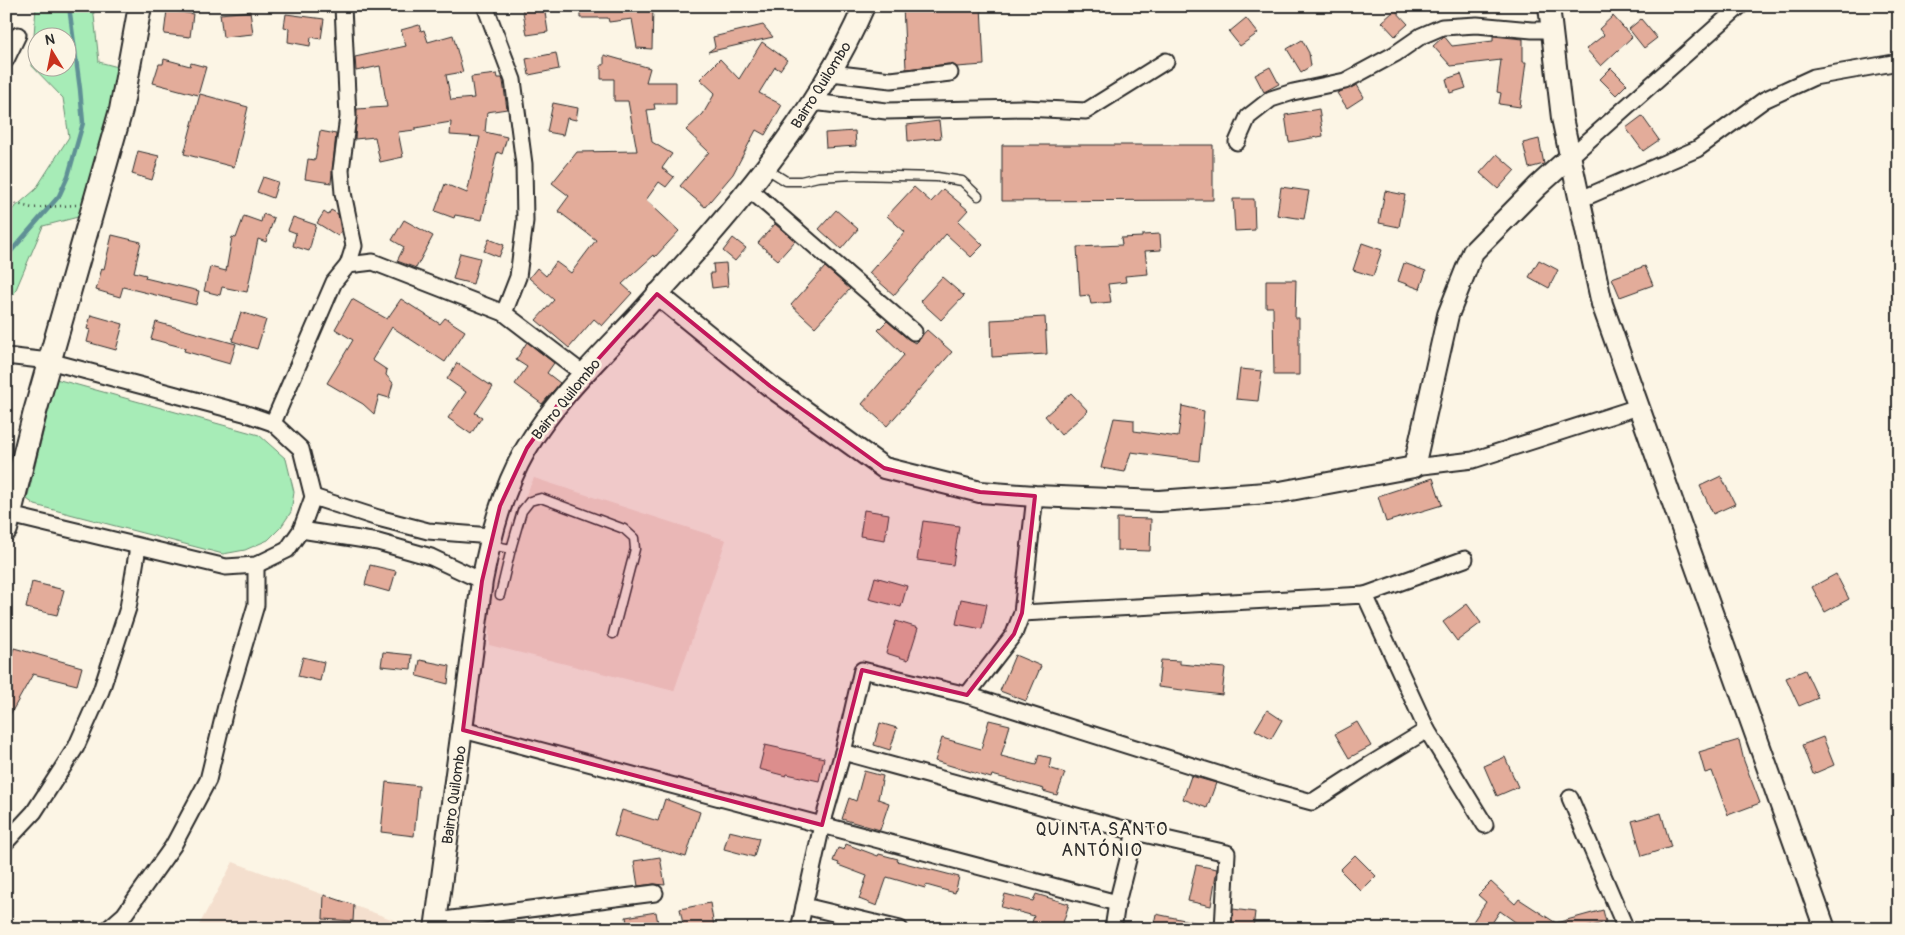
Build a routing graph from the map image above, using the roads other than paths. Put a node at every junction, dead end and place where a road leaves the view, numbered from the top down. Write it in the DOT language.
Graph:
graph roads {
  1 [pos="140,6"];
  2 [pos="343,6"];
  3 [pos="864,6"];
  4 [pos="1549,6"];
  5 [pos="1740,6"];
  6 [pos="488,7"];
  7 [pos="1551,30"];
  8 [pos="18,35"];
  9 [pos="6,60"];
  10 [pos="1166,61"];
  11 [pos="1899,62"];
  12 [pos="831,73"];
  13 [pos="950,74"];
  14 [pos="813,102"];
  15 [pos="1237,142"];
  16 [pos="1570,158"];
  17 [pos="765,168"];
  18 [pos="748,188"];
  19 [pos="978,196"];
  20 [pos="1579,200"];
  21 [pos="348,265"];
  22 [pos="657,294"];
  23 [pos="504,314"];
  24 [pos="914,332"];
  25 [pos="6,356"];
  26 [pos="49,361"];
  27 [pos="585,375"];
  28 [pos="1638,407"];
  29 [pos="273,423"];
  30 [pos="1414,467"];
  31 [pos="1035,496"];
  32 [pos="314,497"];
  33 [pos="8,522"];
  34 [pos="301,530"];
  35 [pos="490,541"];
  36 [pos="138,547"];
  37 [pos="511,548"];
  38 [pos="1465,559"];
  39 [pos="256,565"];
  40 [pos="482,581"];
  41 [pos="500,595"];
  42 [pos="1365,596"];
  43 [pos="1022,613"];
  44 [pos="613,634"];
  45 [pos="967,694"];
  46 [pos="463,730"];
  47 [pos="1427,730"];
  48 [pos="843,752"];
  49 [pos="1570,798"];
  50 [pos="822,825"];
  51 [pos="1485,825"];
  52 [pos="1135,832"];
  53 [pos="6,842"];
  54 [pos="655,892"];
  55 [pos="1117,903"];
  56 [pos="804,906"];
  57 [pos="436,925"];
  58 [pos="108,929"];
  59 [pos="799,929"];
  60 [pos="900,929"];
  61 [pos="1113,929"];
  62 [pos="1223,929"];
  63 [pos="1626,929"];
  64 [pos="1825,929"];
  1 -- 26 [label="main road"];
  2 -- 21 [label="street"];
  3 -- 12 [label="street, Bairro Quilombo"];
  4 -- 7 [label="street"];
  5 -- 16 [label="street"];
  6 -- 23 [label="street"];
  7 -- 15 [label="street"];
  7 -- 16 [label="street"];
  8 -- 9 [label="street"];
  10 -- 14 [label="street"];
  11 -- 20 [label="street"];
  12 -- 13 [label="street"];
  12 -- 14 [label="street, Bairro Quilombo"];
  14 -- 17 [label="street, Bairro Quilombo"];
  16 -- 20 [label="street"];
  16 -- 30 [label="street"];
  17 -- 18 [label="street, Bairro Quilombo"];
  17 -- 19 [label="lane"];
  18 -- 22 [label="street, Bairro Quilombo"];
  18 -- 24 [label="street"];
  20 -- 28 [label="street"];
  21 -- 23 [label="street"];
  21 -- 29 [label="street"];
  22 -- 27 [label="street, Bairro Quilombo"];
  22 -- 31 [label="street"];
  23 -- 27 [label="street"];
  25 -- 26 [label="street"];
  26 -- 29 [label="street"];
  26 -- 33 [label="main road"];
  27 -- 35 [label="street, Bairro Quilombo"];
  28 -- 30 [label="street"];
  28 -- 64 [label="street"];
  29 -- 32 [label="street"];
  30 -- 31 [label="street"];
  31 -- 43 [label="street"];
  32 -- 34 [label="street"];
  32 -- 35 [label="street"];
  33 -- 36 [label="street"];
  34 -- 39 [label="street"];
  34 -- 40 [label="street"];
  35 -- 37 [label="lane"];
  35 -- 40 [label="street, Bairro Quilombo"];
  36 -- 39 [label="street"];
  36 -- 53 [label="street"];
  37 -- 41 [label="lane"];
  37 -- 44 [label="lane"];
  38 -- 42 [label="street"];
  39 -- 58 [label="street"];
  40 -- 46 [label="street, Bairro Quilombo"];
  42 -- 43 [label="street"];
  42 -- 47 [label="street"];
  43 -- 45 [label="street"];
  45 -- 47 [label="street"];
  45 -- 48 [label="street"];
  46 -- 50 [label="street"];
  46 -- 57 [label="street, Bairro Quilombo"];
  47 -- 51 [label="street"];
  48 -- 50 [label="street"];
  48 -- 52 [label="street"];
  49 -- 63 [label="street"];
  50 -- 55 [label="street"];
  50 -- 56 [label="street"];
  52 -- 55 [label="street"];
  52 -- 62 [label="street"];
  54 -- 57 [label="street"];
  55 -- 61 [label="street"];
  56 -- 59 [label="street"];
  56 -- 60 [label="street"];
}
